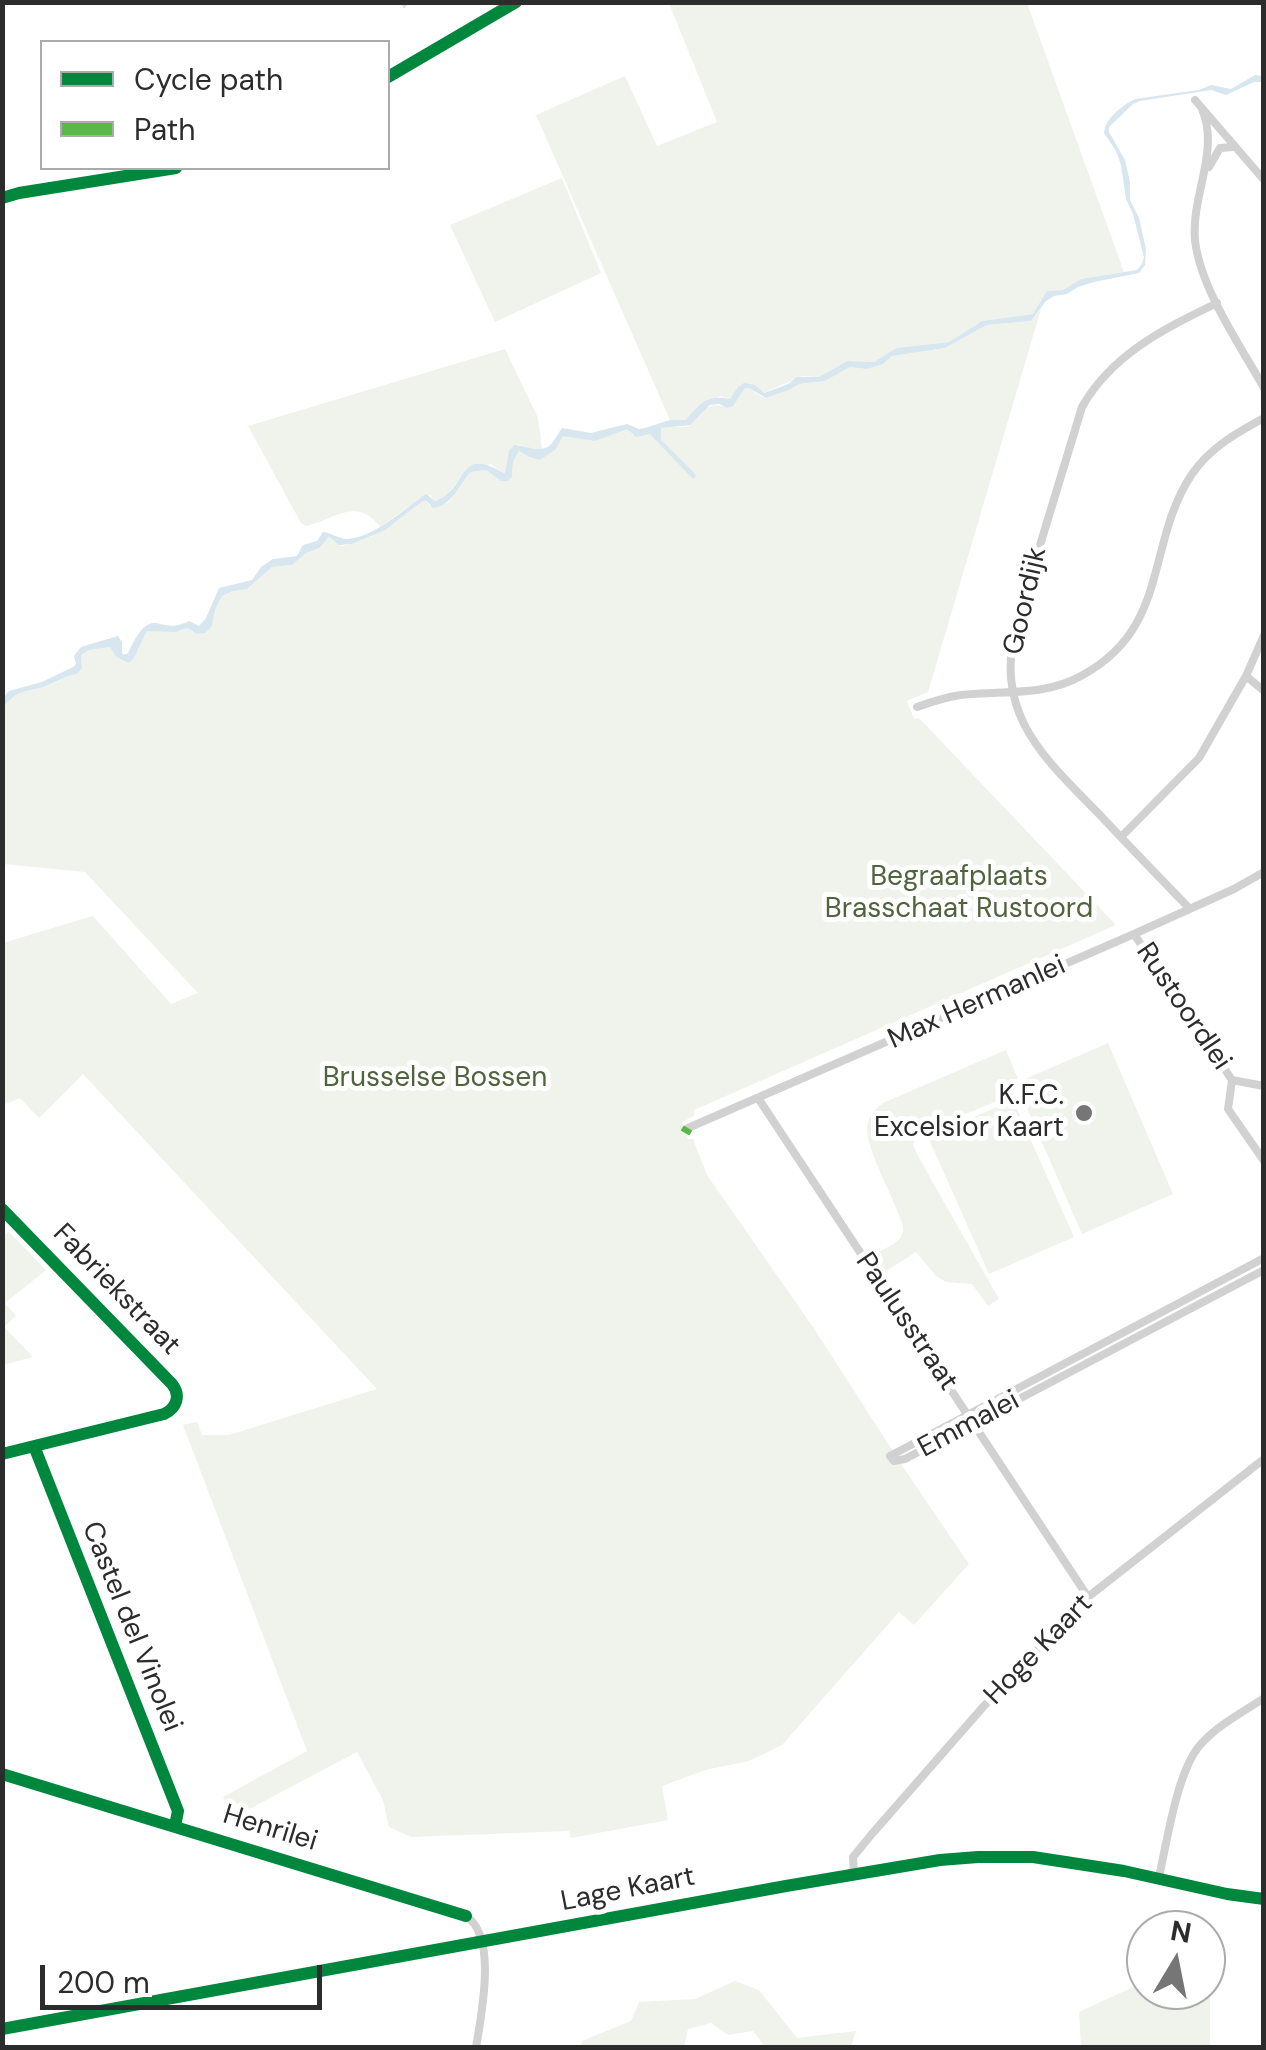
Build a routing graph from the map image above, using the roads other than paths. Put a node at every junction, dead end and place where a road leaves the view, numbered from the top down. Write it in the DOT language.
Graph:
graph roads {
  1 [pos="516,2"];
  2 [pos="390,76"];
  3 [pos="1195,100"];
  4 [pos="1202,109"];
  5 [pos="1235,147"];
  6 [pos="163,170"];
  7 [pos="1264,180"];
  8 [pos="1201,185"];
  9 [pos="2,198"];
  10 [pos="1217,303"];
  11 [pos="1264,388"];
  12 [pos="1264,418"];
  13 [pos="1264,635"];
  14 [pos="1246,676"];
  15 [pos="1264,691"];
  16 [pos="1013,693"];
  17 [pos="917,707"];
  18 [pos="1121,837"];
  19 [pos="1262,876"];
  20 [pos="1190,909"];
  21 [pos="1134,934"];
  22 [pos="1232,1080"];
  23 [pos="1264,1086"];
  24 [pos="758,1098"];
  25 [pos="688,1128"];
  26 [pos="1264,1161"];
  27 [pos="2,1210"];
  28 [pos="1264,1258"];
  29 [pos="1264,1270"];
  30 [pos="971,1419"];
  31 [pos="34,1446"];
  32 [pos="2,1454"];
  33 [pos="1264,1459"];
  34 [pos="1088,1597"];
  35 [pos="1264,1698"];
  36 [pos="2,1774"];
  37 [pos="175,1826"];
  38 [pos="854,1874"];
  39 [pos="1159,1877"];
  40 [pos="1264,1899"];
  41 [pos="483,1942"];
  42 [pos="2,2029"];
  43 [pos="476,2048"];
  1 -- 2 [label="street"];
  3 -- 4 [label="street"];
  4 -- 5 [label="street"];
  4 -- 8 [label="street"];
  5 -- 7 [label="street"];
  5 -- 8 [label="street"];
  6 -- 9 [label="street"];
  8 -- 10 [label="street"];
  10 -- 11 [label="street"];
  10 -- 16 [label="street, Goordijk"];
  12 -- 16 [label="street"];
  13 -- 14 [label="street"];
  14 -- 15 [label="street"];
  14 -- 18 [label="street"];
  16 -- 17 [label="street"];
  16 -- 18 [label="street, Goordijk"];
  18 -- 20 [label="street, Goordijk"];
  19 -- 20 [label="street, Max Hermanlei"];
  20 -- 21 [label="street, Max Hermanlei"];
  21 -- 22 [label="street, Rustoordlei"];
  21 -- 24 [label="street, Max Hermanlei"];
  22 -- 23 [label="street, Rustoordlei"];
  22 -- 26 [label="street, Rustoordlei"];
  24 -- 25 [label="street, Max Hermanlei"];
  24 -- 30 [label="street, Paulusstraat"];
  27 -- 31 [label="street, Fabriekstraat"];
  28 -- 30 [label="street, Emmalei"];
  29 -- 30 [label="street, Emmalei"];
  30 -- 30 [label="street, Emmalei"];
  30 -- 34 [label="street, Paulusstraat"];
  31 -- 32 [label="street"];
  31 -- 37 [label="street, Castel del Vinolei"];
  33 -- 34 [label="street, Hoge Kaart"];
  34 -- 38 [label="street, Hoge Kaart"];
  35 -- 39 [label="street"];
  36 -- 37 [label="street, Henrilei"];
  37 -- 41 [label="street, Henrilei"];
  38 -- 39 [label="street, Lage Kaart"];
  38 -- 41 [label="street, Lage Kaart"];
  39 -- 40 [label="street, Lage Kaart"];
  41 -- 42 [label="street, Lage Kaart"];
  41 -- 43 [label="street"];
}
